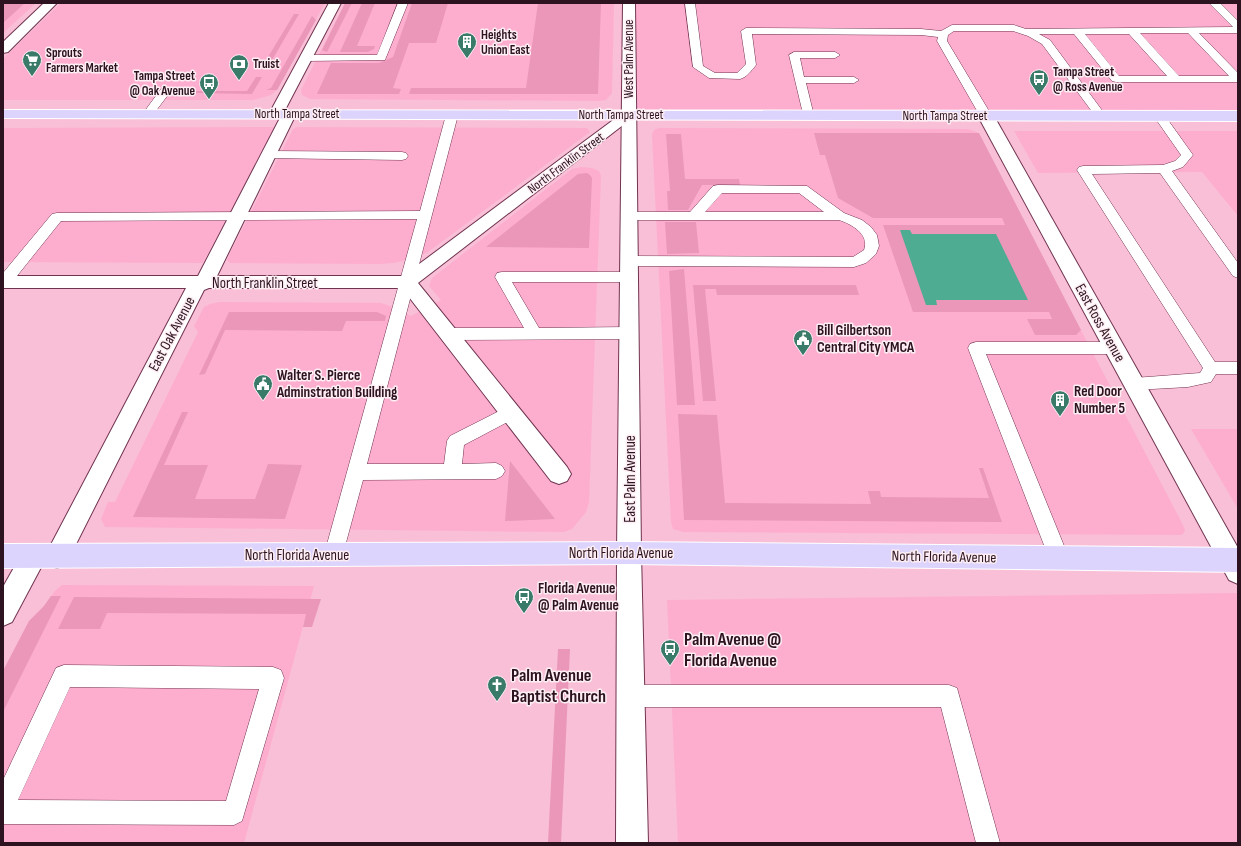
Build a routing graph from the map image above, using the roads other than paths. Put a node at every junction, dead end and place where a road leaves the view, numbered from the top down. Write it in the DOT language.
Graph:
graph roads {
  1 [pos="51,3"];
  2 [pos="335,3"];
  3 [pos="403,3"];
  4 [pos="629,3"];
  5 [pos="690,3"];
  6 [pos="1214,3"];
  7 [pos="1238,26"];
  8 [pos="1238,30"];
  9 [pos="1022,31"];
  10 [pos="1077,31"];
  11 [pos="1132,31"];
  12 [pos="1190,31"];
  13 [pos="943,34"];
  14 [pos="3,49"];
  15 [pos="835,55"];
  16 [pos="306,58"];
  17 [pos="1176,79"];
  18 [pos="1238,79"];
  19 [pos="800,80"];
  20 [pos="854,80"];
  21 [pos="165,91"];
  22 [pos="3,114"];
  23 [pos="148,114"];
  24 [pos="283,114"];
  25 [pos="452,115"];
  26 [pos="629,115"];
  27 [pos="1100,115"];
  28 [pos="1159,115"];
  29 [pos="808,116"];
  30 [pos="986,116"];
  31 [pos="1238,116"];
  32 [pos="269,155"];
  33 [pos="402,156"];
  34 [pos="1164,169"];
  35 [pos="425,215"];
  36 [pos="238,216"];
  37 [pos="629,216"];
  38 [pos="694,216"];
  39 [pos="839,216"];
  40 [pos="629,269"];
  41 [pos="1238,273"];
  42 [pos="4,282"];
  43 [pos="407,282"];
  44 [pos="204,283"];
  45 [pos="630,333"];
  46 [pos="448,334"];
  47 [pos="536,334"];
  48 [pos="1114,348"];
  49 [pos="1211,368"];
  50 [pos="1238,368"];
  51 [pos="1134,384"];
  52 [pos="511,412"];
  53 [pos="452,471"];
  54 [pos="496,471"];
  55 [pos="357,472"];
  56 [pos="559,474"];
  57 [pos="629,553"];
  58 [pos="334,555"];
  59 [pos="3,556"];
  60 [pos="46,556"];
  61 [pos="1059,558"];
  62 [pos="1236,564"];
  63 [pos="3,613"];
  64 [pos="630,696"];
  65 [pos="3,806"];
  66 [pos="3,812"];
  67 [pos="632,843"];
  68 [pos="988,843"];
  1 -- 14 [label="street"];
  2 -- 16 [label="street, East Oak Avenue"];
  3 -- 16 [label="lane"];
  4 -- 26 [label="street, West Palm Avenue"];
  5 -- 13 [label="lane"];
  6 -- 7 [label="lane"];
  8 -- 12 [label="lane"];
  9 -- 10 [label="lane"];
  9 -- 13 [label="lane"];
  9 -- 27 [label="lane"];
  10 -- 11 [label="lane"];
  10 -- 17 [label="lane"];
  11 -- 12 [label="lane"];
  11 -- 17 [label="lane"];
  12 -- 18 [label="lane"];
  13 -- 30 [label="lane"];
  15 -- 19 [label="lane"];
  16 -- 24 [label="street, East Oak Avenue"];
  17 -- 18 [label="lane"];
  19 -- 20 [label="lane"];
  19 -- 29 [label="lane"];
  21 -- 23 [label="lane"];
  22 -- 23 [label="main road, North Tampa Street"];
  23 -- 24 [label="main road, North Tampa Street"];
  24 -- 25 [label="main road, North Tampa Street"];
  24 -- 32 [label="street, East Oak Avenue"];
  25 -- 26 [label="main road, North Tampa Street"];
  25 -- 35 [label="lane"];
  26 -- 29 [label="main road, North Tampa Street"];
  26 -- 37 [label="street, East Palm Avenue"];
  26 -- 43 [label="street, North Franklin Street"];
  27 -- 28 [label="main road, North Tampa Street"];
  27 -- 30 [label="main road, North Tampa Street"];
  28 -- 31 [label="main road, North Tampa Street"];
  28 -- 34 [label="lane"];
  29 -- 30 [label="main road, North Tampa Street"];
  30 -- 48 [label="street, East Ross Avenue"];
  32 -- 33 [label="lane"];
  32 -- 36 [label="street, East Oak Avenue"];
  34 -- 41 [label="lane"];
  34 -- 49 [label="lane"];
  35 -- 36 [label="lane"];
  35 -- 43 [label="lane"];
  36 -- 42 [label="lane"];
  36 -- 44 [label="street, East Oak Avenue"];
  37 -- 38 [label="lane"];
  37 -- 40 [label="street, East Palm Avenue"];
  38 -- 39 [label="lane"];
  38 -- 39 [label="lane"];
  39 -- 40 [label="lane"];
  40 -- 45 [label="street, East Palm Avenue"];
  40 -- 47 [label="lane"];
  42 -- 44 [label="street, North Franklin Street"];
  43 -- 44 [label="street, North Franklin Street"];
  43 -- 46 [label="street"];
  43 -- 55 [label="lane"];
  44 -- 60 [label="street, East Oak Avenue"];
  45 -- 47 [label="lane"];
  45 -- 57 [label="street, East Palm Avenue"];
  46 -- 47 [label="lane"];
  46 -- 52 [label="street"];
  48 -- 51 [label="street, East Ross Avenue"];
  48 -- 61 [label="lane"];
  49 -- 50 [label="lane"];
  49 -- 51 [label="lane"];
  51 -- 62 [label="street, East Ross Avenue"];
  52 -- 53 [label="lane"];
  52 -- 56 [label="street"];
  53 -- 54 [label="lane"];
  53 -- 55 [label="lane"];
  55 -- 58 [label="lane"];
  57 -- 58 [label="main road, North Florida Avenue"];
  57 -- 61 [label="main road, North Florida Avenue"];
  57 -- 64 [label="street, East Palm Avenue"];
  58 -- 60 [label="main road, North Florida Avenue"];
  59 -- 60 [label="main road, North Florida Avenue"];
  60 -- 63 [label="street, East Oak Avenue"];
  61 -- 62 [label="main road, North Florida Avenue"];
  64 -- 67 [label="street, East Palm Avenue"];
  64 -- 68 [label="lane"];
  65 -- 66 [label="lane"];
}
